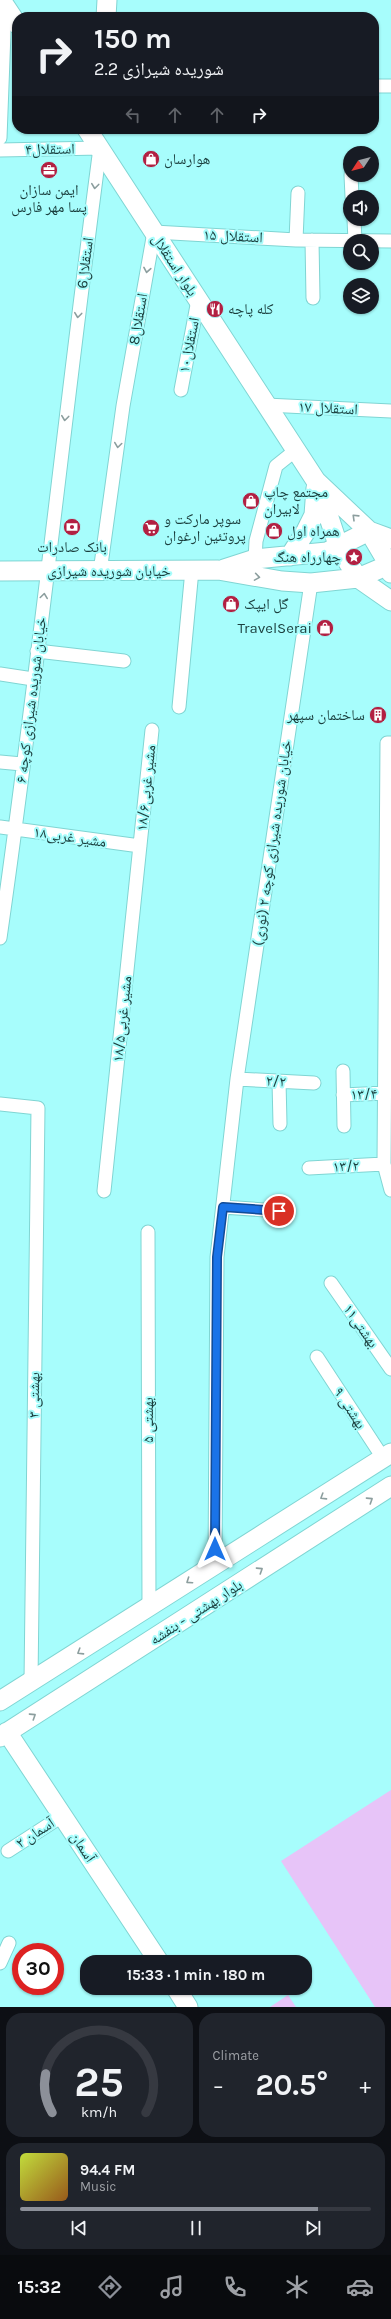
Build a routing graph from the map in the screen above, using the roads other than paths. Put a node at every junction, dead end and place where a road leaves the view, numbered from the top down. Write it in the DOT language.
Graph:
graph roads {
  1 [pos="108,0"];
  2 [pos="3,3"];
  3 [pos="107,12"];
  4 [pos="12,16"];
  5 [pos="379,86"];
  6 [pos="391,86"];
  7 [pos="90,134"];
  8 [pos="0,138"];
  9 [pos="100,148"];
  10 [pos="0,150"];
  11 [pos="298,193"];
  12 [pos="154,232"];
  13 [pos="296,240"];
  14 [pos="312,240"];
  15 [pos="343,240"];
  16 [pos="379,241"];
  17 [pos="391,241"];
  18 [pos="313,298"];
  19 [pos="198,300"];
  20 [pos="181,390"];
  21 [pos="266,405"];
  22 [pos="391,411"];
  23 [pos="296,450"];
  24 [pos="316,481"];
  25 [pos="369,531"];
  26 [pos="391,539"];
  27 [pos="339,548"];
  28 [pos="290,556"];
  29 [pos="255,560"];
  30 [pos="390,567"];
  31 [pos="192,570"];
  32 [pos="218,570"];
  33 [pos="0,571"];
  34 [pos="47,571"];
  35 [pos="100,572"];
  36 [pos="358,578"];
  37 [pos="311,583"];
  38 [pos="391,602"];
  39 [pos="37,651"];
  40 [pos="124,661"];
  41 [pos="0,674"];
  42 [pos="34,679"];
  43 [pos="179,707"];
  44 [pos="152,730"];
  45 [pos="391,743"];
  46 [pos="0,762"];
  47 [pos="22,764"];
  48 [pos="0,827"];
  49 [pos="16,829"];
  50 [pos="140,846"];
  51 [pos="389,868"];
  52 [pos="0,938"];
  53 [pos="343,1071"];
  54 [pos="237,1079"];
  55 [pos="279,1081"];
  56 [pos="314,1083"];
  57 [pos="385,1093"];
  58 [pos="343,1094"];
  59 [pos="0,1104"];
  60 [pos="280,1124"];
  61 [pos="344,1126"];
  62 [pos="384,1164"];
  63 [pos="309,1168"];
  64 [pos="391,1190"];
  65 [pos="104,1191"];
  66 [pos="223,1207"];
  67 [pos="279,1211"];
  68 [pos="148,1232"];
  69 [pos="331,1283"];
  70 [pos="318,1357"];
  71 [pos="391,1369"];
  72 [pos="387,1456"];
  73 [pos="391,1486"];
  74 [pos="274,1527"];
  75 [pos="290,1551"];
  76 [pos="215,1564"];
  77 [pos="149,1608"];
  78 [pos="31,1682"];
  79 [pos="0,1701"];
  80 [pos="4,1734"];
  81 [pos="62,1816"];
  82 [pos="8,1851"];
  83 [pos="9,1943"];
  84 [pos="154,1955"];
  85 [pos="0,1963"];
  86 [pos="180,1995"];
  87 [pos="188,2007"];
  1 -- 3 [label="main road"];
  2 -- 4 [label="main road"];
  2 -- 8 [label="street"];
  5 -- 6 [label="street"];
  7 -- 9 [label="main road, بلوار استقلال"];
  9 -- 10 [label="street, استقلال۴"];
  9 -- 12 [label="main road, بلوار استقلال"];
  9 -- 34 [label="street, استقلال6, one-way"];
  11 -- 13 [label="street"];
  12 -- 13 [label="street, ۱۵ استقلال"];
  12 -- 19 [label="main road, بلوار استقلال"];
  12 -- 35 [label="street, استقلال8, one-way"];
  13 -- 14 [label="street, ۱۵ استقلال"];
  14 -- 15 [label="street, ۱۵ استقلال"];
  14 -- 18 [label="street"];
  16 -- 17 [label="street, ۱۵ استقلال"];
  19 -- 20 [label="street, استقلال۱۰"];
  19 -- 21 [label="main road, بلوار استقلال"];
  21 -- 22 [label="street, ۱۷ استقلال"];
  21 -- 23 [label="main road, بلوار استقلال"];
  23 -- 24 [label="main road, بلوار استقلال"];
  23 -- 29 [label="street"];
  25 -- 24 [label="main road, بلوار استقلال, one-way"];
  24 -- 27 [label="main road, بلوار استقلال"];
  24 -- 28 [label="main road"];
  25 -- 26 [label="main road"];
  25 -- 27 [label="main road, خیابان شوریده شیرازی"];
  25 -- 30 [label="main road, بلوار استقلال"];
  27 -- 28 [label="main road, خیابان شوریده شیرازی"];
  27 -- 36 [label="main road, بلوار استقلال"];
  28 -- 29 [label="main road, خیابان شوریده شیرازی"];
  29 -- 32 [label="main road, خیابان شوریده شیرازی"];
  30 -- 36 [label="main road, خیابان شوریده شیرازی"];
  31 -- 32 [label="main road, خیابان شوریده شیرازی"];
  31 -- 35 [label="main road, خیابان شوریده شیرازی"];
  31 -- 43 [label="street"];
  32 -- 37 [label="main road, خیابان شوریده شیرازی, one-way"];
  33 -- 34 [label="main road, خیابان شوریده شیرازی"];
  34 -- 35 [label="main road, خیابان شوریده شیرازی"];
  39 -- 34 [label="street, خیابان شوریده شیرازی کوچه ۶, one-way"];
  36 -- 37 [label="main road, خیابان شوریده شیرازی"];
  36 -- 38 [label="main road, بلوار استقلال"];
  37 -- 54 [label="street, خیابان شوریده شیرازی کوچه ۲ (نوری)"];
  39 -- 40 [label="street"];
  39 -- 42 [label="street, خیابان شوریده شیرازی کوچه ۶"];
  41 -- 42 [label="street"];
  42 -- 47 [label="street, خیابان شوریده شیرازی کوچه ۶"];
  44 -- 50 [label="street, ۱۸/۶مشیر غربی"];
  45 -- 51 [label="street"];
  46 -- 47 [label="street"];
  47 -- 49 [label="street, خیابان شوریده شیرازی کوچه ۶"];
  48 -- 49 [label="street, مشیر غربی۱۸"];
  49 -- 50 [label="street, مشیر غربی۱۸"];
  49 -- 52 [label="street, خیابان شوریده شیرازی کوچه ۶"];
  50 -- 65 [label="street, مشیر غربی۱۸/۵"];
  51 -- 57 [label="street"];
  53 -- 58 [label="street"];
  54 -- 55 [label="street, ۲/۲"];
  54 -- 66 [label="street, خیابان شوریده شیرازی کوچه ۲ (نوری)"];
  55 -- 56 [label="street, ۲/۲"];
  55 -- 60 [label="street"];
  57 -- 58 [label="street, ۱۳/۴"];
  57 -- 62 [label="street"];
  58 -- 61 [label="street"];
  59 -- 78 [label="street, بهشتی ۳"];
  62 -- 63 [label="street, ۱۳/۲"];
  62 -- 64 [label="street"];
  66 -- 67 [label="street"];
  66 -- 76 [label="street, خیابان شوریده شیرازی کوچه ۲ (نوری)"];
  68 -- 77 [label="street, بهشتی ۵"];
  69 -- 71 [label="street, بهشتی۱۱"];
  70 -- 72 [label="street, بهشتی ۹"];
  72 -- 74 [label="main road, بلوار بهشتی - بنفشه, one-way"];
  75 -- 73 [label="main road, بلوار بهشتی - بنفشه, one-way"];
  74 -- 75 [label="main road"];
  74 -- 76 [label="main road, بلوار بهشتی - بنفشه"];
  80 -- 75 [label="main road, بلوار بهشتی - بنفشه, one-way"];
  76 -- 77 [label="main road, بلوار بهشتی - بنفشه, one-way"];
  77 -- 78 [label="main road, بلوار بهشتی - بنفشه, one-way"];
  78 -- 79 [label="main road, بلوار بهشتی - بنفشه"];
  80 -- 81 [label="main road, آسمان"];
  81 -- 82 [label="street, ۲ آسمان"];
  81 -- 84 [label="main road, آسمان"];
  83 -- 85 [label="street"];
  86 -- 87 [label="main road"];
}
